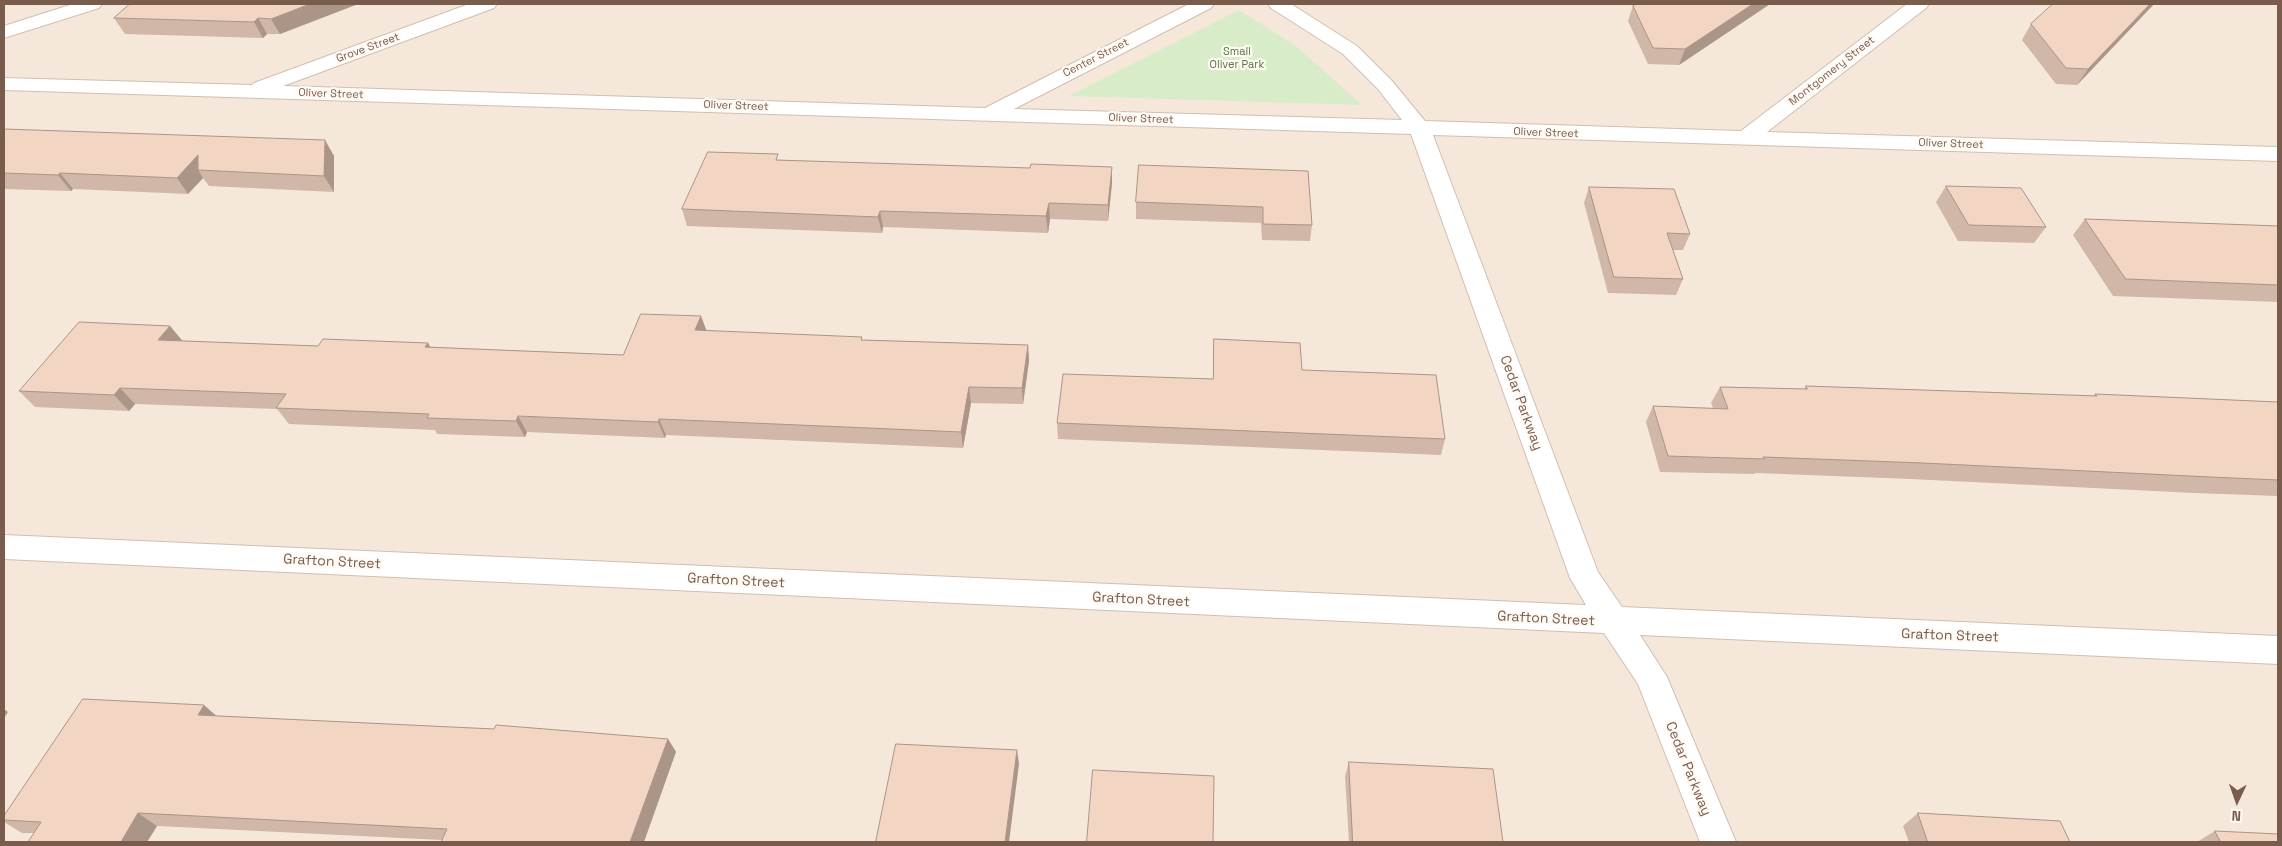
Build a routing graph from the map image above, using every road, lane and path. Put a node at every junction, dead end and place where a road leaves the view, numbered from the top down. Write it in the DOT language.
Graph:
graph roads {
  1 [pos="92,4"];
  2 [pos="487,4"];
  3 [pos="1204,4"];
  4 [pos="1278,4"];
  5 [pos="1919,4"];
  6 [pos="4,32"];
  7 [pos="4,84"];
  8 [pos="248,92"];
  9 [pos="989,114"];
  10 [pos="1420,129"];
  11 [pos="1746,138"];
  12 [pos="2278,154"];
  13 [pos="4,547"];
  14 [pos="1612,622"];
  15 [pos="2278,650"];
  16 [pos="1718,842"];
  1 -- 6 [label="street"];
  2 -- 8 [label="street, Grove Street"];
  3 -- 9 [label="street, Center Street"];
  4 -- 10 [label="street, Cedar Parkway"];
  5 -- 11 [label="street, Montgomery Street"];
  7 -- 8 [label="street, Oliver Street"];
  8 -- 9 [label="street, Oliver Street"];
  9 -- 10 [label="street, Oliver Street"];
  10 -- 11 [label="street, Oliver Street"];
  10 -- 14 [label="street, Cedar Parkway"];
  11 -- 12 [label="street, Oliver Street"];
  13 -- 14 [label="street, Grafton Street"];
  14 -- 15 [label="street, Grafton Street"];
  14 -- 16 [label="street, Cedar Parkway"];
}
